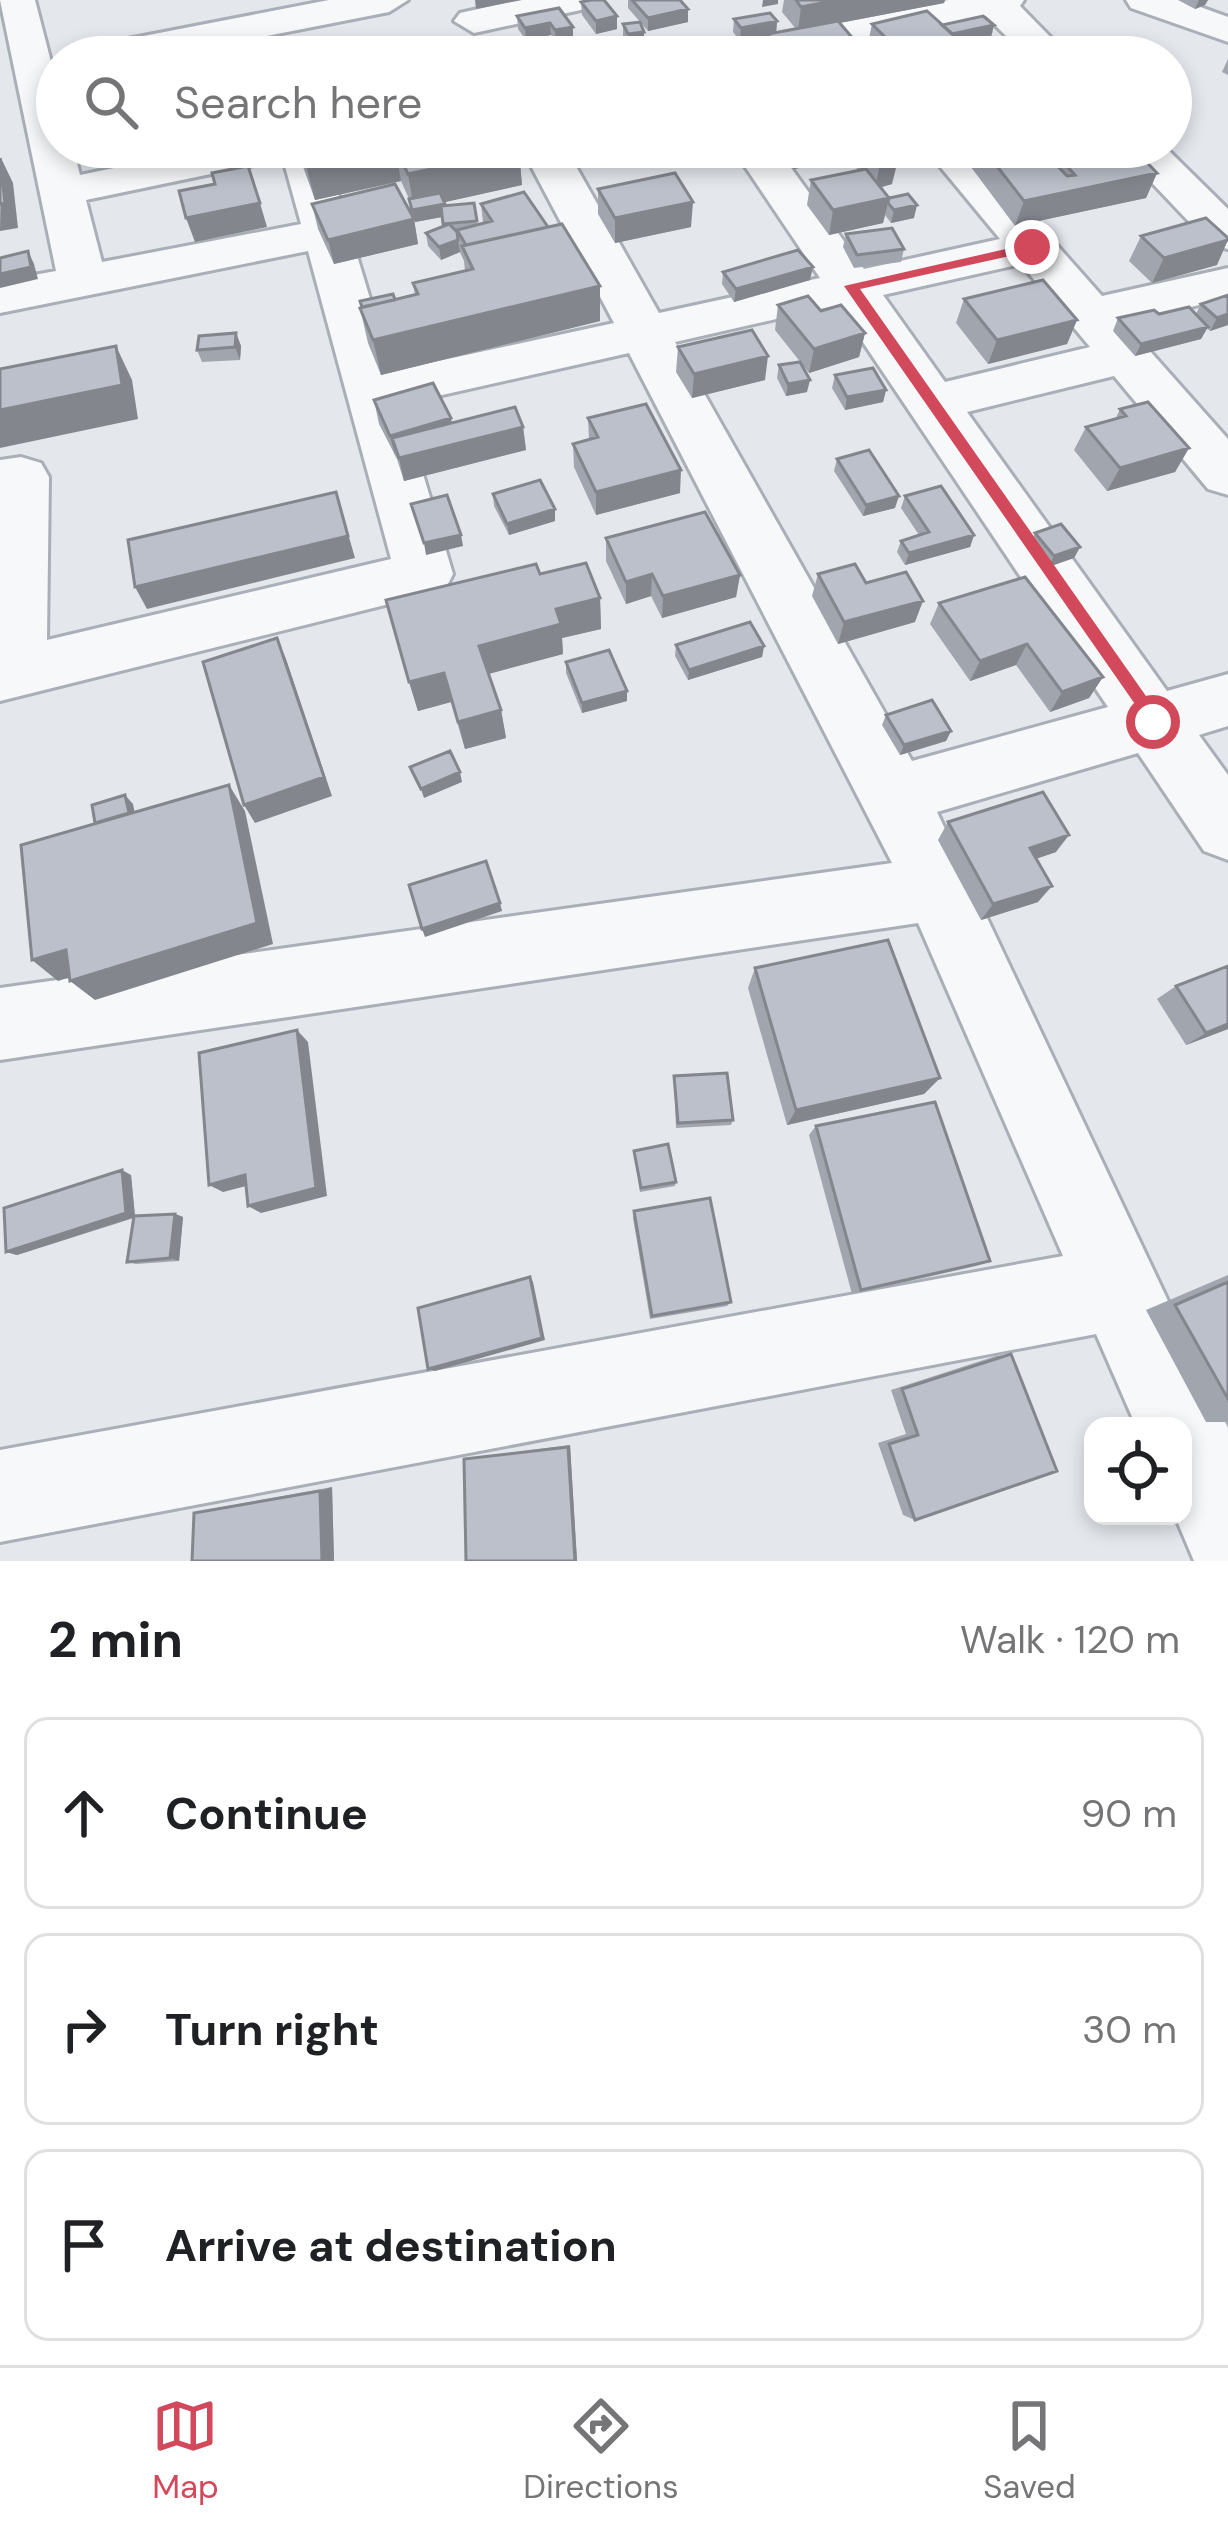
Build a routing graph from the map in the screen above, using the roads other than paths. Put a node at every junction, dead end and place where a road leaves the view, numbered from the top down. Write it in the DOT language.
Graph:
graph roads {
  1 [pos="389,0"];
  2 [pos="576,0"];
  3 [pos="1145,0"];
  4 [pos="998,1"];
  5 [pos="467,10"];
  6 [pos="21,11"];
  7 [pos="1228,30"];
  8 [pos="205,36"];
  9 [pos="887,36"];
  10 [pos="1030,36"];
  11 [pos="36,46"];
  12 [pos="36,144"];
  13 [pos="0,150"];
  14 [pos="56,168"];
  15 [pos="178,168"];
  16 [pos="308,168"];
  17 [pos="554,168"];
  18 [pos="769,168"];
  19 [pos="964,168"];
  20 [pos="1161,168"];
  21 [pos="62,192"];
  22 [pos="327,233"];
  23 [pos="1228,235"];
  24 [pos="1032,247"];
  25 [pos="82,282"];
  26 [pos="1228,283"];
  27 [pos="851,286"];
  28 [pos="0,297"];
  29 [pos="1090,314"];
  30 [pos="645,334"];
  31 [pos="1125,356"];
  32 [pos="372,393"];
  33 [pos="932,403"];
  34 [pos="1228,476"];
  35 [pos="0,479"];
  36 [pos="7,674"];
  37 [pos="1228,700"];
  38 [pos="1153,722"];
  39 [pos="896,795"];
  40 [pos="1228,830"];
  41 [pos="941,888"];
  42 [pos="0,1024"];
  43 [pos="1119,1288"];
  44 [pos="1177,1417"];
  45 [pos="1192,1450"];
  46 [pos="0,1496"];
  47 [pos="1228,1531"];
  1 -- 8 [label="street"];
  2 -- 5 [label="street"];
  3 -- 7 [label="street"];
  4 -- 9 [label="street"];
  4 -- 10 [label="street"];
  6 -- 11 [label="street"];
  12 -- 13 [label="street"];
  14 -- 21 [label="street"];
  15 -- 21 [label="street"];
  16 -- 22 [label="street"];
  17 -- 30 [label="street"];
  18 -- 27 [label="street"];
  19 -- 24 [label="street"];
  20 -- 23 [label="street"];
  21 -- 25 [label="street"];
  22 -- 25 [label="street"];
  22 -- 32 [label="street"];
  24 -- 27 [label="street"];
  24 -- 29 [label="street"];
  25 -- 28 [label="street"];
  26 -- 29 [label="street"];
  27 -- 30 [label="street"];
  27 -- 33 [label="street"];
  29 -- 31 [label="street"];
  30 -- 32 [label="street"];
  30 -- 39 [label="street"];
  31 -- 33 [label="street"];
  31 -- 34 [label="street"];
  32 -- 36 [label="street"];
  33 -- 38 [label="street"];
  35 -- 36 [label="street"];
  37 -- 38 [label="street"];
  38 -- 39 [label="street"];
  38 -- 40 [label="street"];
  39 -- 41 [label="street"];
  41 -- 42 [label="street"];
  41 -- 43 [label="street"];
  43 -- 44 [label="street"];
  43 -- 46 [label="street"];
  45 -- 47 [label="street"];
}
